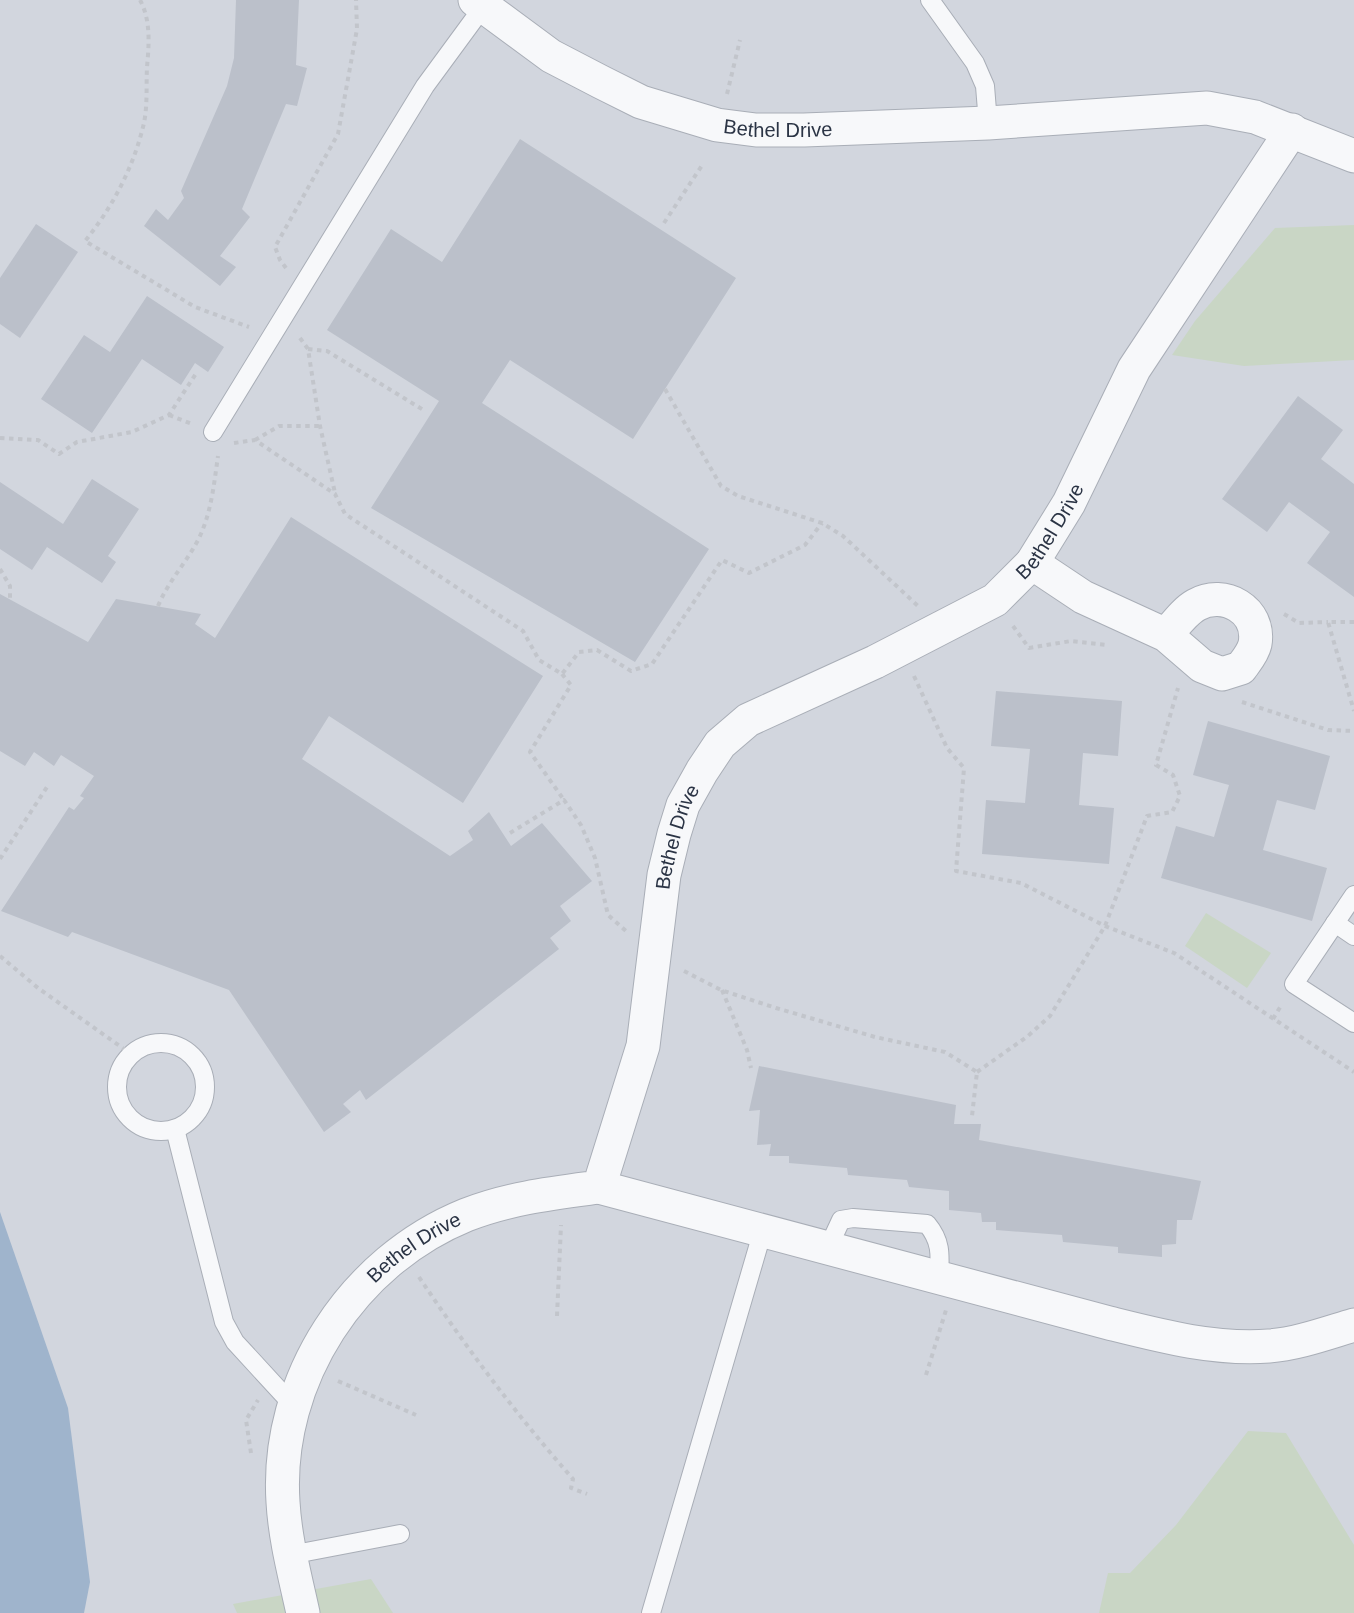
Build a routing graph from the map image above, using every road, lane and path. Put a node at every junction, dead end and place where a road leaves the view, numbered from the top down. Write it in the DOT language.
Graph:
graph roads {
  1 [pos="140,0"];
  2 [pos="356,0"];
  3 [pos="930,0"];
  4 [pos="479,3"];
  5 [pos="740,40"];
  6 [pos="727,96"];
  7 [pos="988,123"];
  8 [pos="1292,130"];
  9 [pos="1354,156"];
  10 [pos="703,164"];
  11 [pos="664,223"];
  12 [pos="302,287"];
  13 [pos="284,317"];
  14 [pos="272,337"];
  15 [pos="308,349"];
  16 [pos="197,372"];
  17 [pos="665,389"];
  18 [pos="425,411"];
  19 [pos="320,426"];
  20 [pos="0,438"];
  21 [pos="216,439"];
  22 [pos="255,441"];
  23 [pos="228,444"];
  24 [pos="336,494"];
  25 [pos="822,523"];
  26 [pos="1032,563"];
  27 [pos="0,569"];
  28 [pos="10,599"];
  29 [pos="995,600"];
  30 [pos="158,606"];
  31 [pos="912,615"];
  32 [pos="1354,622"];
  33 [pos="1166,635"];
  34 [pos="1112,646"];
  35 [pos="902,649"];
  36 [pos="562,674"];
  37 [pos="1188,689"];
  38 [pos="1238,700"];
  39 [pos="1354,711"];
  40 [pos="1354,731"];
  41 [pos="49,784"];
  42 [pos="564,800"];
  43 [pos="510,832"];
  44 [pos="0,859"];
  45 [pos="1354,895"];
  46 [pos="1335,923"];
  47 [pos="1105,927"];
  48 [pos="1354,936"];
  49 [pos="655,953"];
  50 [pos="0,956"];
  51 [pos="721,990"];
  52 [pos="1354,1023"];
  53 [pos="131,1054"];
  54 [pos="751,1068"];
  55 [pos="976,1072"];
  56 [pos="1354,1072"];
  57 [pos="972,1116"];
  58 [pos="176,1130"];
  59 [pos="599,1187"];
  60 [pos="562,1215"];
  61 [pos="763,1230"];
  62 [pos="828,1248"];
  63 [pos="402,1251"];
  64 [pos="943,1292"];
  65 [pos="557,1316"];
  66 [pos="1354,1325"];
  67 [pos="926,1375"];
  68 [pos="270,1378"];
  69 [pos="332,1378"];
  70 [pos="292,1404"];
  71 [pos="416,1416"];
  72 [pos="251,1455"];
  73 [pos="587,1494"];
  74 [pos="400,1534"];
  75 [pos="290,1555"];
  76 [pos="303,1613"];
  77 [pos="651,1613"];
  1 -- 14 [label="path"];
  2 -- 12 [label="path"];
  3 -- 7 [label="lane"];
  4 -- 7 [label="street, Bethel Drive"];
  4 -- 12 [label="lane"];
  5 -- 6 [label="path"];
  7 -- 8 [label="street, Bethel Drive"];
  8 -- 9 [label="street, Bethel Drive"];
  8 -- 26 [label="street, Bethel Drive"];
  10 -- 11 [label="path"];
  12 -- 13 [label="lane"];
  13 -- 14 [label="lane"];
  13 -- 15 [label="path"];
  14 -- 21 [label="lane"];
  15 -- 18 [label="path"];
  15 -- 19 [label="path"];
  16 -- 20 [label="path"];
  17 -- 25 [label="path"];
  19 -- 22 [label="path"];
  19 -- 24 [label="path"];
  21 -- 30 [label="path"];
  22 -- 23 [label="path"];
  22 -- 24 [label="path"];
  24 -- 36 [label="path"];
  25 -- 31 [label="path"];
  25 -- 36 [label="path"];
  26 -- 29 [label="street, Bethel Drive"];
  26 -- 33 [label="street"];
  27 -- 28 [label="path"];
  29 -- 34 [label="path"];
  29 -- 35 [label="street, Bethel Drive"];
  32 -- 39 [label="path"];
  35 -- 47 [label="path"];
  35 -- 49 [label="street, Bethel Drive"];
  36 -- 42 [label="path"];
  37 -- 47 [label="path"];
  38 -- 40 [label="path"];
  41 -- 44 [label="path"];
  42 -- 43 [label="path"];
  42 -- 49 [label="path"];
  45 -- 46 [label="lane"];
  46 -- 48 [label="lane"];
  46 -- 52 [label="lane"];
  47 -- 55 [label="path"];
  47 -- 56 [label="path"];
  49 -- 51 [label="path"];
  49 -- 59 [label="street, Bethel Drive"];
  50 -- 53 [label="path"];
  51 -- 54 [label="path"];
  51 -- 55 [label="path"];
  53 -- 58 [label="lane"];
  53 -- 58 [label="lane"];
  55 -- 57 [label="path"];
  58 -- 68 [label="lane"];
  59 -- 61 [label="street"];
  59 -- 63 [label="street, Bethel Drive"];
  60 -- 65 [label="path"];
  61 -- 62 [label="street"];
  61 -- 77 [label="lane"];
  62 -- 64 [label="street"];
  62 -- 64 [label="lane"];
  63 -- 70 [label="street, Bethel Drive"];
  63 -- 73 [label="path"];
  64 -- 66 [label="street"];
  64 -- 67 [label="path"];
  68 -- 70 [label="lane"];
  68 -- 72 [label="path"];
  69 -- 71 [label="path"];
  70 -- 75 [label="street, Bethel Drive"];
  74 -- 75 [label="lane"];
  75 -- 76 [label="street, Bethel Drive"];
}
